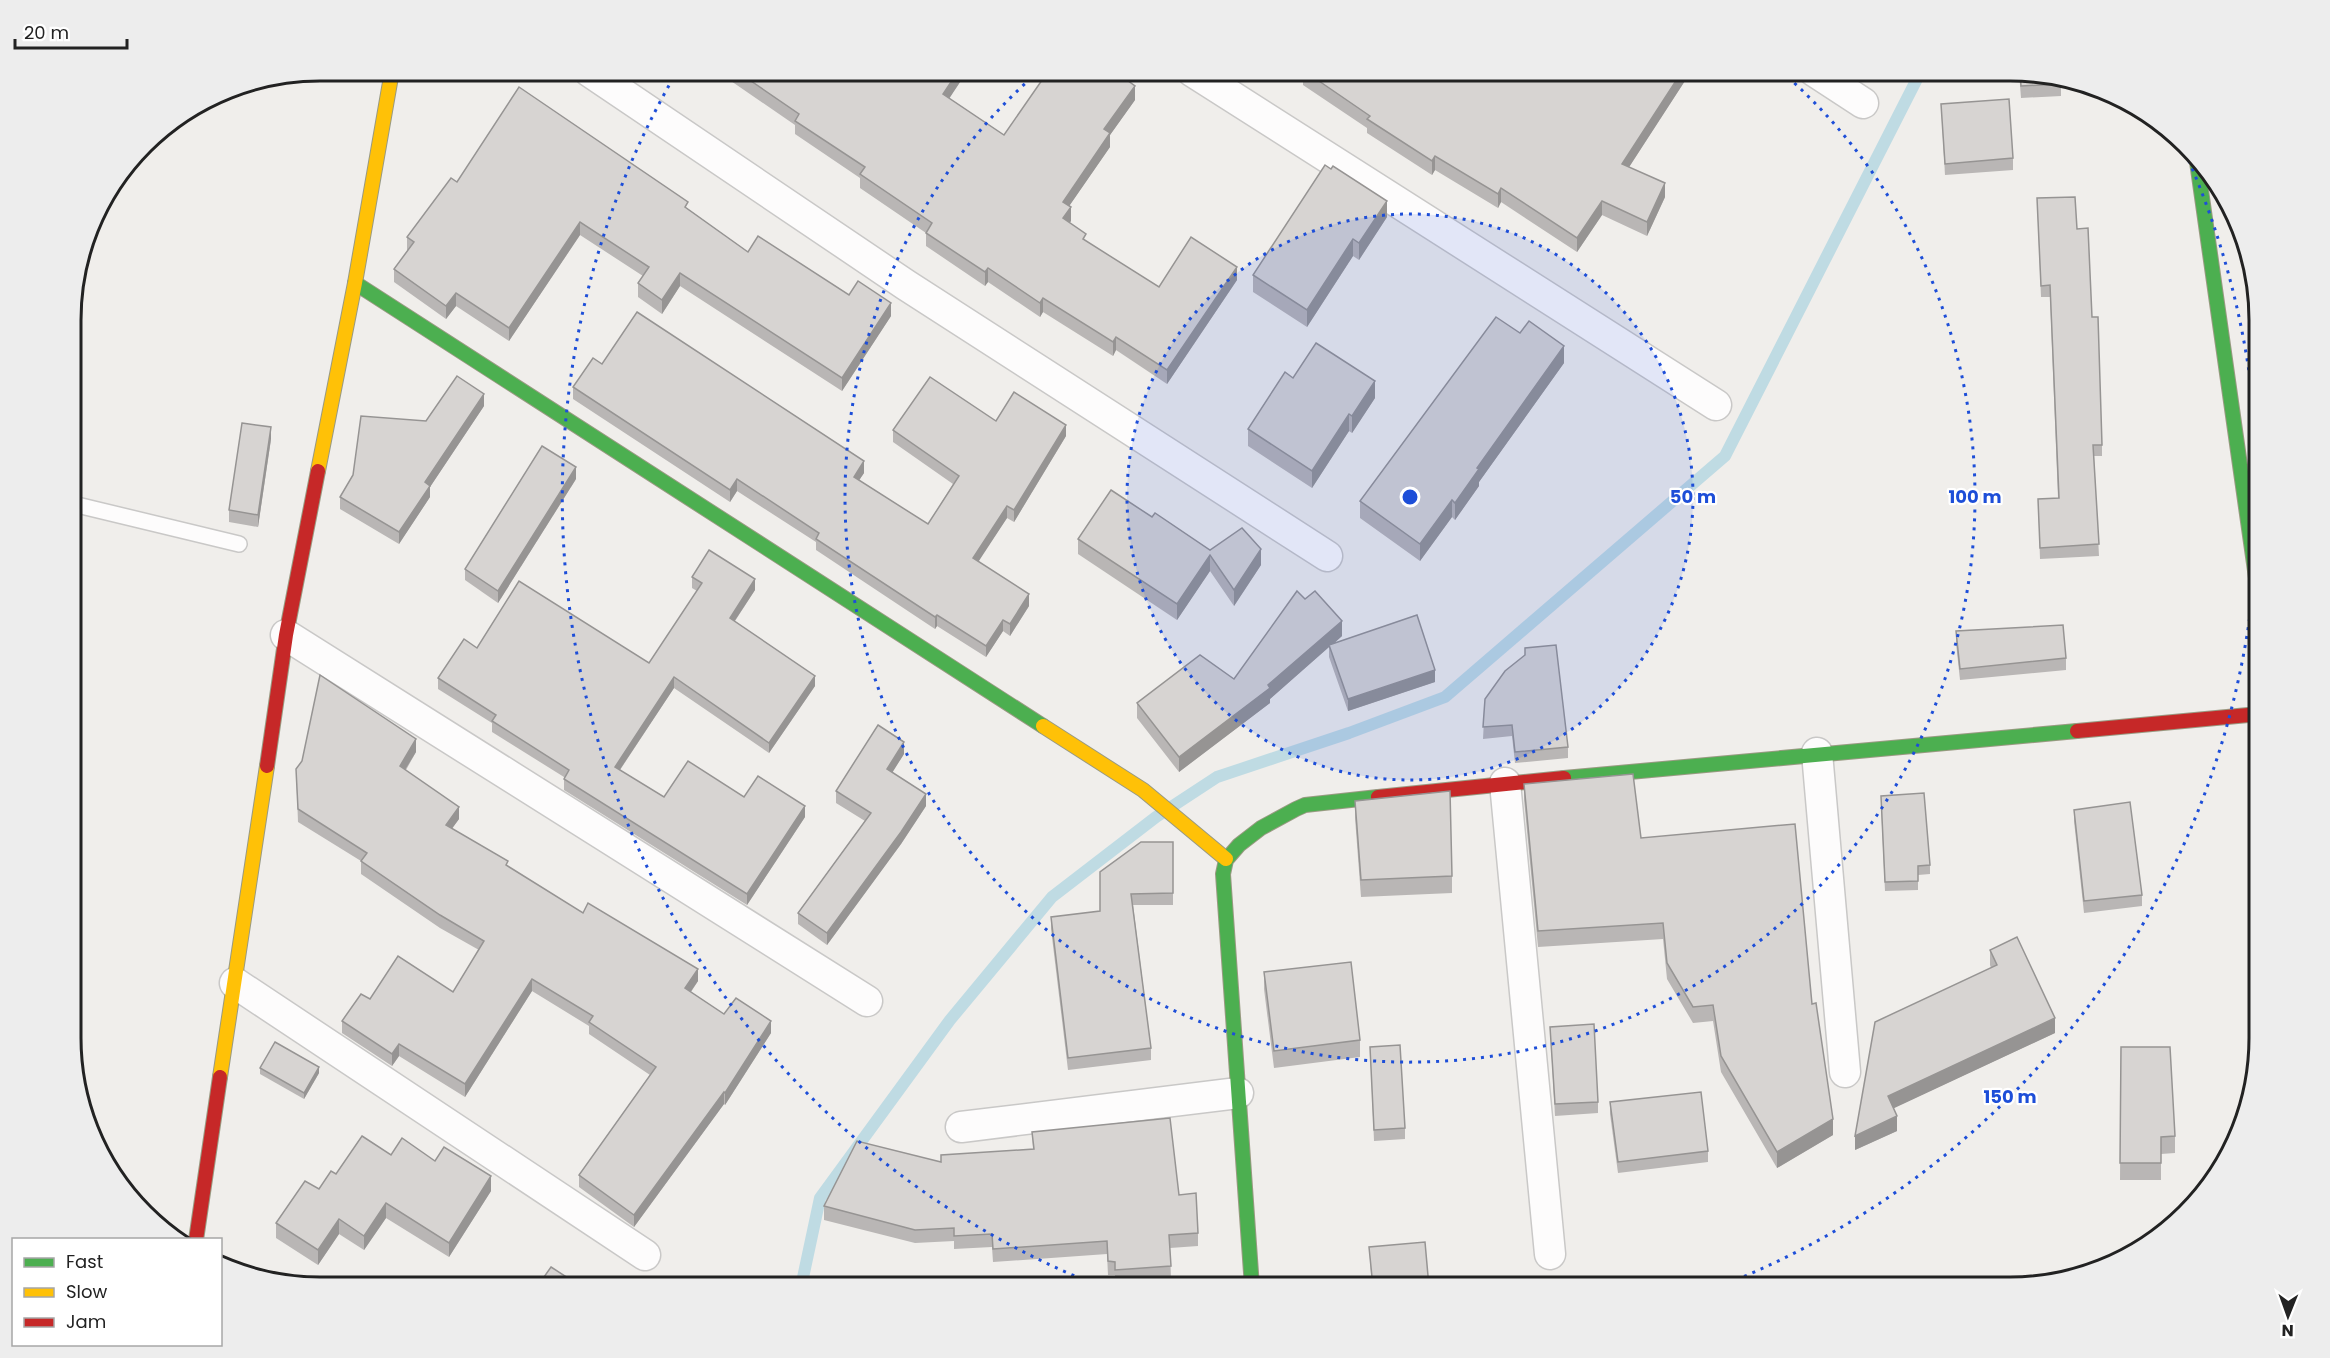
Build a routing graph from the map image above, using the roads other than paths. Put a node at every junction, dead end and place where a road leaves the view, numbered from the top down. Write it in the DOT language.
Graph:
graph roads {
  1 [pos="390,81"];
  2 [pos="605,81"];
  3 [pos="1209,81"];
  4 [pos="1830,81"];
  5 [pos="1863,103"];
  6 [pos="2199,173"];
  7 [pos="355,283"];
  8 [pos="1716,405"];
  9 [pos="81,506"];
  10 [pos="2249,529"];
  11 [pos="239,543"];
  12 [pos="1327,556"];
  13 [pos="286,635"];
  14 [pos="2249,715"];
  15 [pos="1817,753"];
  16 [pos="1505,783"];
  17 [pos="1226,859"];
  18 [pos="235,983"];
  19 [pos="867,1002"];
  20 [pos="1845,1072"];
  21 [pos="1238,1093"];
  22 [pos="961,1127"];
  23 [pos="196,1238"];
  24 [pos="1550,1254"];
  25 [pos="645,1255"];
  26 [pos="1251,1277"];
  1 -- 7 [label="main road"];
  2 -- 12 [label="street"];
  3 -- 8 [label="street"];
  4 -- 5 [label="street"];
  6 -- 10 [label="main road"];
  7 -- 13 [label="main road"];
  7 -- 17 [label="main road"];
  9 -- 11 [label="lane"];
  13 -- 18 [label="main road"];
  13 -- 19 [label="street"];
  14 -- 15 [label="main road"];
  15 -- 16 [label="main road"];
  15 -- 20 [label="street"];
  16 -- 17 [label="main road"];
  16 -- 24 [label="street"];
  17 -- 21 [label="main road"];
  18 -- 23 [label="main road"];
  18 -- 25 [label="street"];
  21 -- 22 [label="street"];
  21 -- 26 [label="main road"];
}
